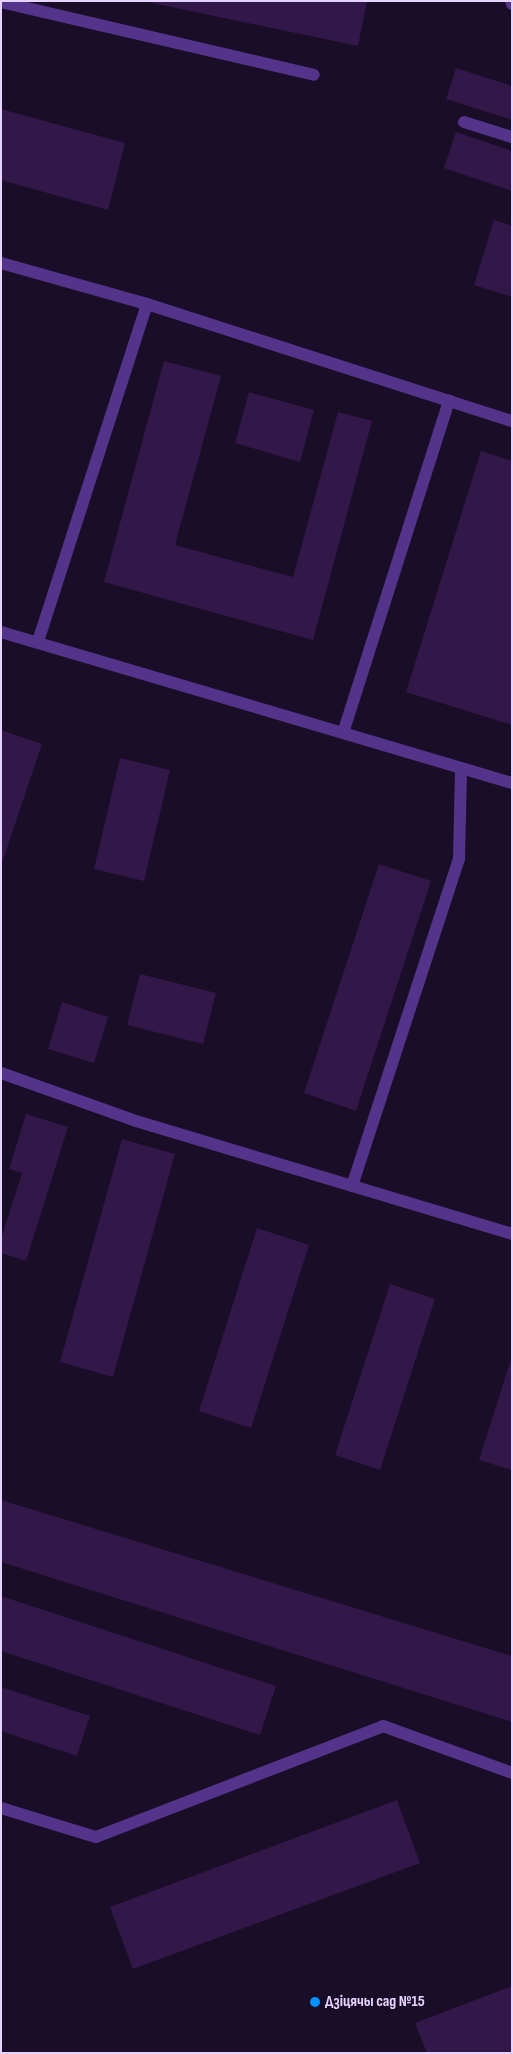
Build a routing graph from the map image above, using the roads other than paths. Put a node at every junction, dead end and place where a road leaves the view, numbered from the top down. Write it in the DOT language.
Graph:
graph roads {
  1 [pos="1,2"];
  2 [pos="314,75"];
  3 [pos="464,122"];
  4 [pos="512,138"];
  5 [pos="1,263"];
  6 [pos="147,304"];
  7 [pos="449,401"];
  8 [pos="512,421"];
  9 [pos="1,632"];
  10 [pos="38,642"];
  11 [pos="343,733"];
  12 [pos="461,768"];
  13 [pos="512,784"];
  14 [pos="1,1073"];
  15 [pos="352,1186"];
  16 [pos="512,1234"];
  17 [pos="512,1773"];
  18 [pos="1,1808"];
  1 -- 2 [label="lane"];
  3 -- 4 [label="lane"];
  5 -- 6 [label="lane"];
  6 -- 7 [label="lane"];
  6 -- 10 [label="lane"];
  7 -- 8 [label="lane"];
  7 -- 11 [label="lane"];
  9 -- 10 [label="lane"];
  10 -- 11 [label="lane"];
  11 -- 12 [label="lane"];
  12 -- 13 [label="lane"];
  12 -- 15 [label="lane"];
  14 -- 15 [label="lane"];
  15 -- 16 [label="lane"];
  17 -- 18 [label="lane"];
}
